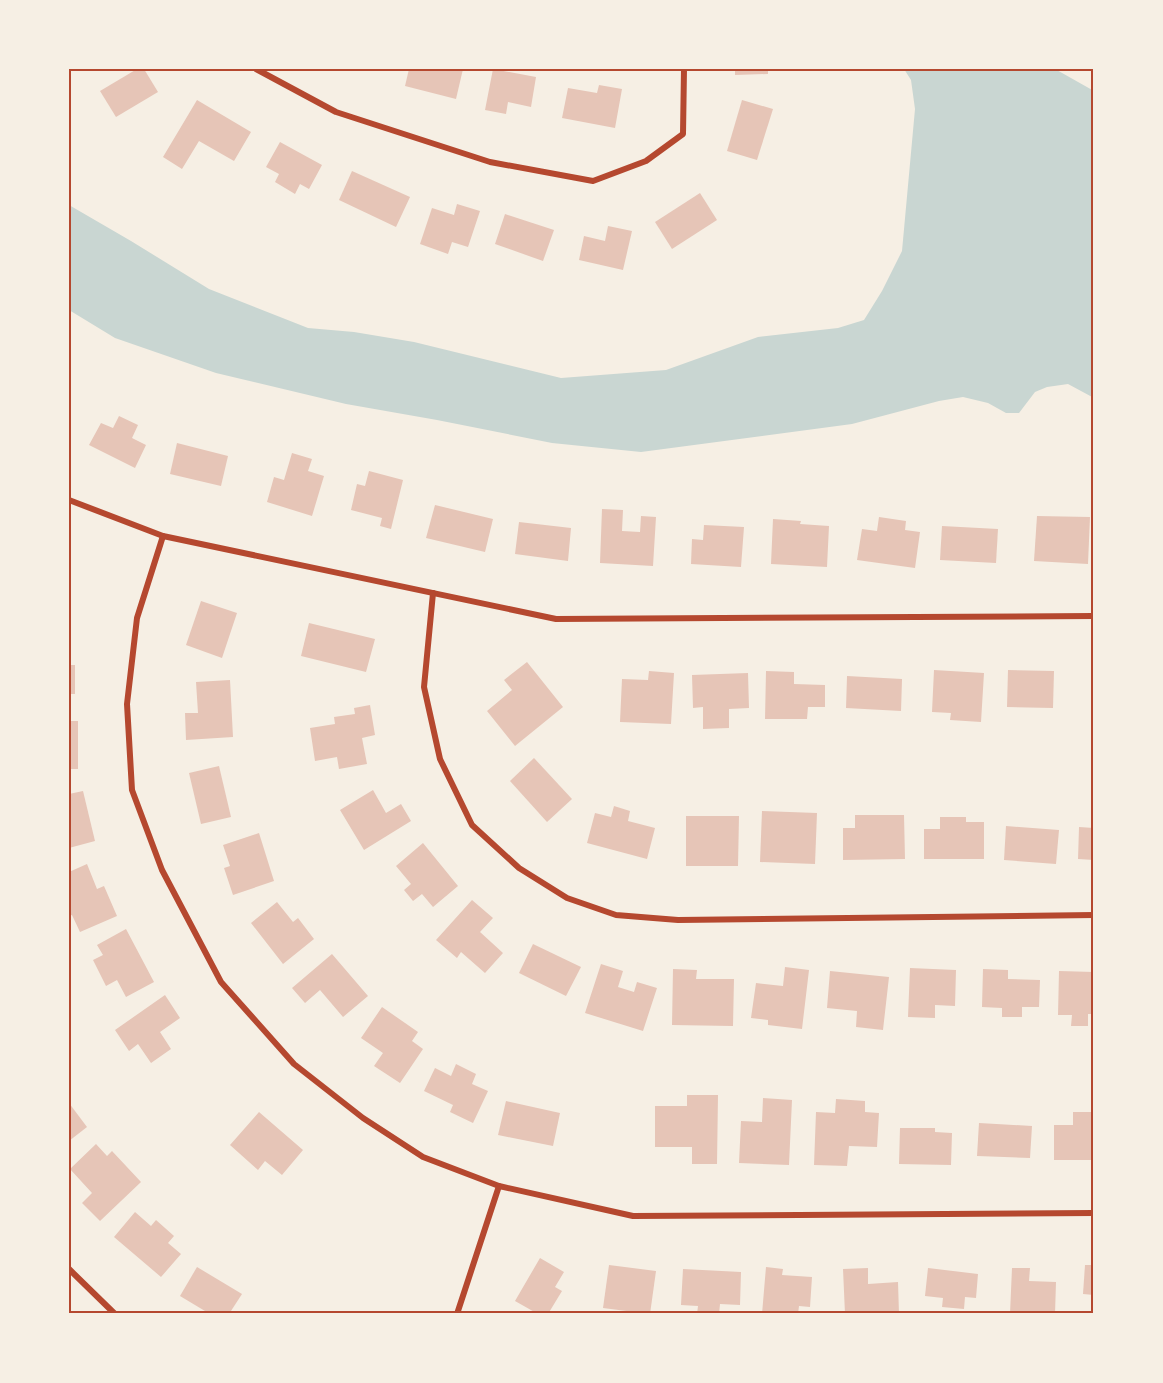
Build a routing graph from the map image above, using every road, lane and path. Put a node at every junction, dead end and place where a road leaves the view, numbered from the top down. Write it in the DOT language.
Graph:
graph roads {
  1 [pos="256,69"];
  2 [pos="684,69"];
  3 [pos="69,500"];
  4 [pos="163,536"];
  5 [pos="433,593"];
  6 [pos="1094,615"];
  7 [pos="1094,915"];
  8 [pos="499,1186"];
  9 [pos="1094,1213"];
  10 [pos="69,1269"];
  11 [pos="115,1314"];
  12 [pos="457,1314"];
  1 -- 2 [label="street"];
  3 -- 4 [label="street"];
  4 -- 5 [label="street"];
  4 -- 8 [label="street"];
  5 -- 6 [label="street"];
  5 -- 7 [label="street"];
  8 -- 9 [label="street"];
  8 -- 12 [label="street"];
  10 -- 11 [label="street"];
}
